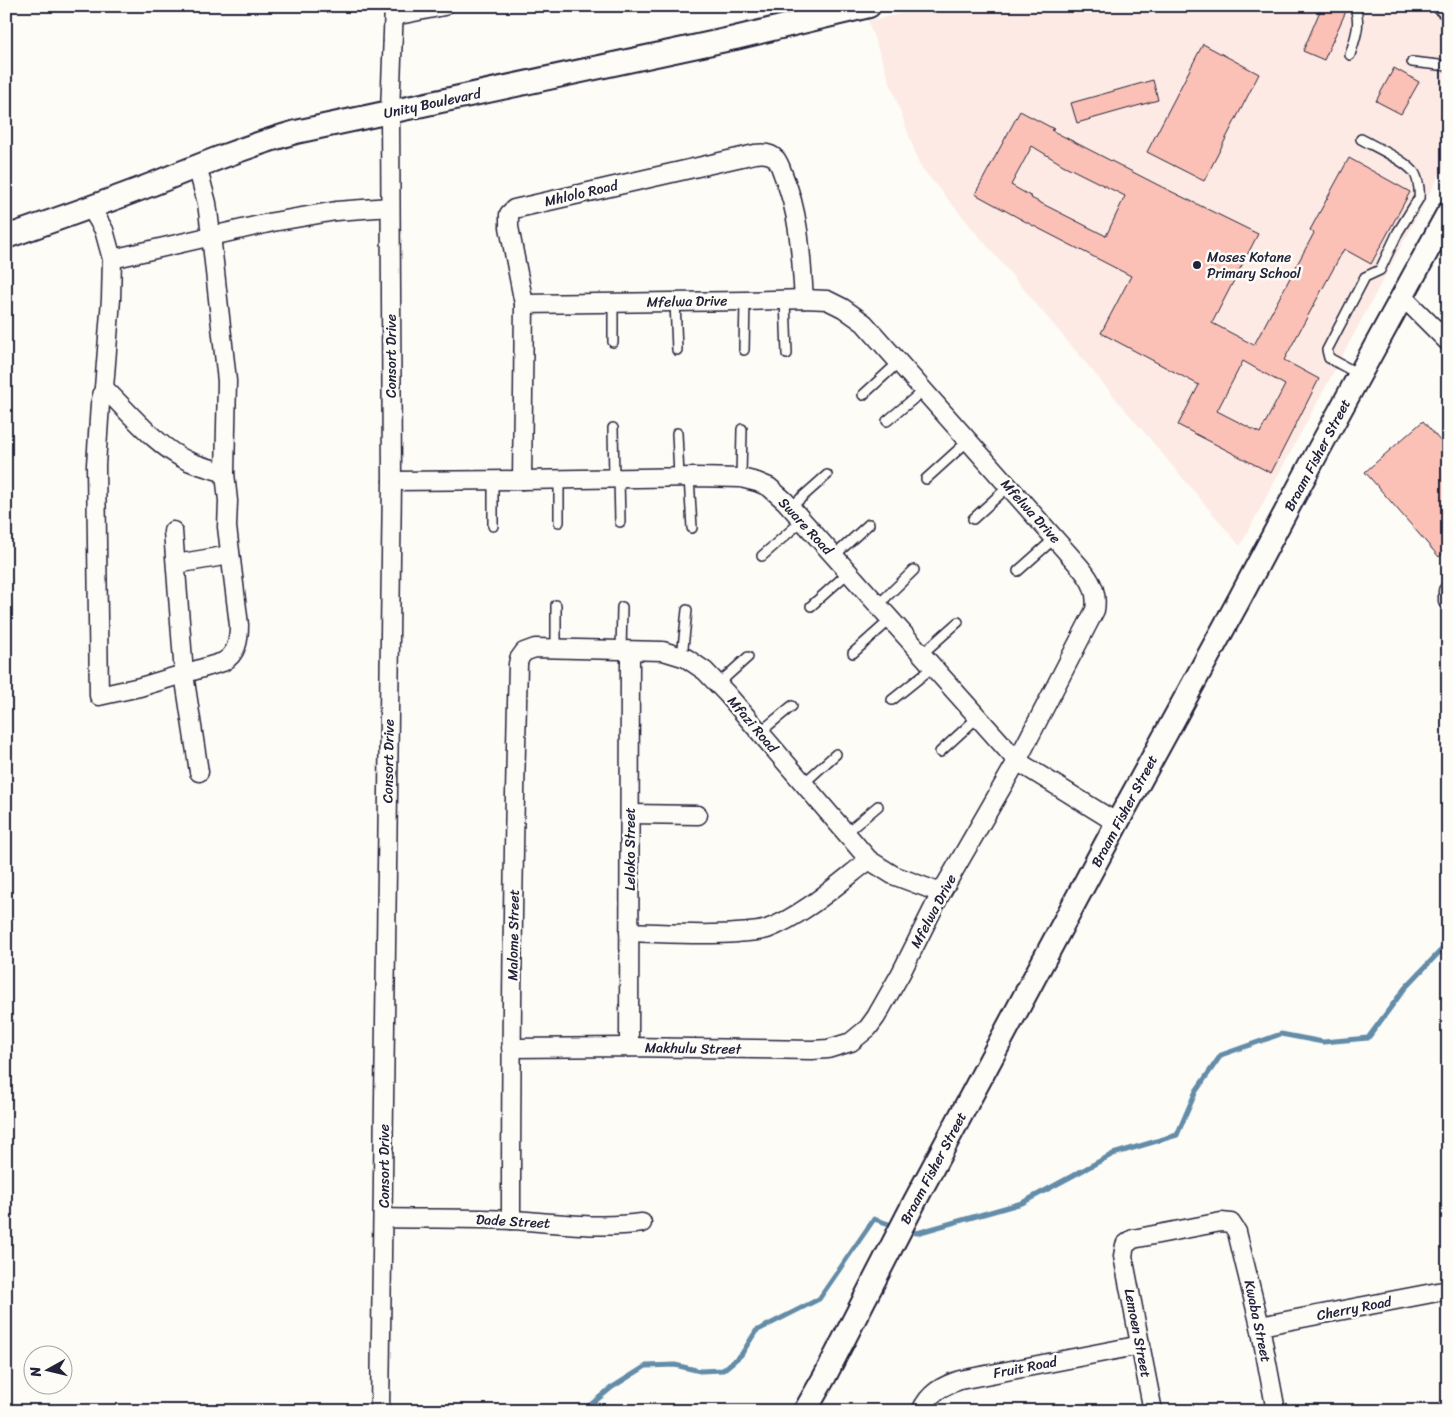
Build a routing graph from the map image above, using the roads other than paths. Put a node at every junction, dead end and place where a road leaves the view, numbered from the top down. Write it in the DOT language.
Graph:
graph roads {
  1 [pos="444,6"];
  2 [pos="868,6"];
  3 [pos="1354,6"];
  4 [pos="394,11"];
  5 [pos="1350,55"];
  6 [pos="1412,62"];
  7 [pos="1448,66"];
  8 [pos="390,112"];
  9 [pos="1361,139"];
  10 [pos="197,166"];
  11 [pos="390,207"];
  12 [pos="91,208"];
  13 [pos="1448,213"];
  14 [pos="212,235"];
  15 [pos="6,238"];
  16 [pos="112,259"];
  17 [pos="1402,297"];
  18 [pos="785,299"];
  19 [pos="804,299"];
  20 [pos="745,301"];
  21 [pos="613,302"];
  22 [pos="675,302"];
  23 [pos="524,304"];
  24 [pos="613,342"];
  25 [pos="1448,342"];
  26 [pos="677,350"];
  27 [pos="744,350"];
  28 [pos="787,354"];
  29 [pos="900,362"];
  30 [pos="1360,375"];
  31 [pos="104,388"];
  32 [pos="924,390"];
  33 [pos="863,395"];
  34 [pos="887,421"];
  35 [pos="613,428"];
  36 [pos="742,428"];
  37 [pos="677,433"];
  38 [pos="969,440"];
  39 [pos="225,473"];
  40 [pos="827,475"];
  41 [pos="684,477"];
  42 [pos="617,478"];
  43 [pos="741,478"];
  44 [pos="926,479"];
  45 [pos="493,480"];
  46 [pos="522,480"];
  47 [pos="559,480"];
  48 [pos="392,481"];
  49 [pos="1009,486"];
  50 [pos="791,507"];
  51 [pos="974,519"];
  52 [pos="803,520"];
  53 [pos="559,522"];
  54 [pos="620,522"];
  55 [pos="869,524"];
  56 [pos="493,526"];
  57 [pos="692,528"];
  58 [pos="172,531"];
  59 [pos="1055,538"];
  60 [pos="230,555"];
  61 [pos="762,556"];
  62 [pos="834,556"];
  63 [pos="176,564"];
  64 [pos="914,570"];
  65 [pos="1018,571"];
  66 [pos="849,572"];
  67 [pos="1448,591"];
  68 [pos="1448,601"];
  69 [pos="556,605"];
  70 [pos="811,606"];
  71 [pos="878,606"];
  72 [pos="622,607"];
  73 [pos="686,610"];
  74 [pos="891,619"];
  75 [pos="958,622"];
  76 [pos="556,649"];
  77 [pos="626,651"];
  78 [pos="524,652"];
  79 [pos="853,653"];
  80 [pos="682,657"];
  81 [pos="748,657"];
  82 [pos="928,660"];
  83 [pos="184,674"];
  84 [pos="718,684"];
  85 [pos="892,700"];
  86 [pos="792,706"];
  87 [pos="978,717"];
  88 [pos="759,733"];
  89 [pos="940,752"];
  90 [pos="836,754"];
  91 [pos="1017,761"];
  92 [pos="199,772"];
  93 [pos="803,784"];
  94 [pos="878,806"];
  95 [pos="630,814"];
  96 [pos="698,815"];
  97 [pos="1117,823"];
  98 [pos="846,833"];
  99 [pos="869,860"];
  100 [pos="940,893"];
  101 [pos="630,932"];
  102 [pos="868,1028"];
  103 [pos="512,1048"];
  104 [pos="629,1048"];
  105 [pos="383,1218"];
  106 [pos="511,1220"];
  107 [pos="642,1223"];
  108 [pos="1237,1232"];
  109 [pos="1448,1290"];
  110 [pos="1260,1326"];
  111 [pos="1141,1345"];
  112 [pos="380,1411"];
  113 [pos="805,1411"];
  114 [pos="921,1411"];
  115 [pos="1152,1411"];
  116 [pos="1276,1411"];
  1 -- 4 [label="street"];
  2 -- 8 [label="street, Unity Boulevard"];
  3 -- 5 [label="lane"];
  4 -- 8 [label="street, Consort Drive"];
  6 -- 7 [label="lane"];
  8 -- 10 [label="street, Unity Boulevard"];
  8 -- 11 [label="street, Consort Drive"];
  9 -- 30 [label="lane"];
  10 -- 12 [label="street, Unity Boulevard"];
  10 -- 14 [label="street"];
  11 -- 14 [label="street"];
  11 -- 48 [label="street, Consort Drive"];
  12 -- 15 [label="street, Unity Boulevard"];
  12 -- 16 [label="street"];
  13 -- 17 [label="street, Braam Fisher Street"];
  14 -- 16 [label="street"];
  14 -- 39 [label="street"];
  16 -- 31 [label="street"];
  17 -- 25 [label="street"];
  17 -- 30 [label="street, Braam Fisher Street"];
  18 -- 19 [label="street, Mfelwa Drive"];
  18 -- 20 [label="street, Mfelwa Drive"];
  18 -- 28 [label="lane"];
  19 -- 23 [label="street, Mhlolo Road"];
  19 -- 29 [label="street, Mfelwa Drive"];
  20 -- 22 [label="street, Mfelwa Drive"];
  20 -- 27 [label="lane"];
  21 -- 22 [label="street, Mfelwa Drive"];
  21 -- 23 [label="street, Mfelwa Drive"];
  21 -- 24 [label="lane"];
  22 -- 26 [label="lane"];
  23 -- 46 [label="street, Mhlolo Road"];
  29 -- 32 [label="street, Mfelwa Drive"];
  29 -- 33 [label="lane"];
  30 -- 97 [label="street, Braam Fisher Street"];
  31 -- 39 [label="street"];
  31 -- 83 [label="street"];
  32 -- 34 [label="lane"];
  32 -- 38 [label="street, Mfelwa Drive"];
  35 -- 42 [label="lane"];
  36 -- 43 [label="lane"];
  37 -- 41 [label="lane"];
  38 -- 44 [label="lane"];
  38 -- 49 [label="street, Mfelwa Drive"];
  39 -- 60 [label="street"];
  40 -- 50 [label="lane"];
  41 -- 42 [label="street, Sware Road"];
  41 -- 43 [label="street, Sware Road"];
  41 -- 57 [label="lane"];
  42 -- 47 [label="street, Sware Road"];
  42 -- 54 [label="lane"];
  43 -- 50 [label="street, Sware Road"];
  45 -- 46 [label="street, Sware Road"];
  45 -- 48 [label="street, Sware Road"];
  45 -- 56 [label="lane"];
  46 -- 47 [label="street, Sware Road"];
  47 -- 53 [label="lane"];
  48 -- 105 [label="street, Consort Drive"];
  49 -- 51 [label="lane"];
  49 -- 59 [label="street, Mfelwa Drive"];
  50 -- 52 [label="street, Sware Road"];
  52 -- 61 [label="lane"];
  52 -- 62 [label="street, Sware Road"];
  55 -- 62 [label="lane"];
  58 -- 63 [label="street"];
  59 -- 65 [label="lane"];
  59 -- 91 [label="street, Mfelwa Drive"];
  60 -- 63 [label="street"];
  60 -- 83 [label="street"];
  62 -- 66 [label="street, Sware Road"];
  63 -- 83 [label="street"];
  64 -- 71 [label="lane"];
  66 -- 70 [label="lane"];
  66 -- 71 [label="street, Sware Road"];
  67 -- 68 [label="street"];
  69 -- 76 [label="lane"];
  71 -- 74 [label="street, Sware Road"];
  72 -- 77 [label="lane"];
  73 -- 80 [label="lane"];
  74 -- 79 [label="lane"];
  74 -- 82 [label="street, Sware Road"];
  75 -- 82 [label="lane"];
  76 -- 77 [label="street, Mfazi Road"];
  76 -- 78 [label="street, Mfazi Road"];
  77 -- 80 [label="street, Mfazi Road"];
  77 -- 95 [label="street, Leloko Street"];
  78 -- 103 [label="street, Malome Street"];
  80 -- 84 [label="street, Mfazi Road"];
  81 -- 84 [label="lane"];
  82 -- 85 [label="lane"];
  82 -- 87 [label="street, Sware Road"];
  83 -- 92 [label="street"];
  84 -- 88 [label="street, Mfazi Road"];
  86 -- 88 [label="lane"];
  87 -- 89 [label="lane"];
  87 -- 91 [label="street, Sware Road"];
  88 -- 93 [label="street, Mfazi Road"];
  90 -- 93 [label="lane"];
  91 -- 97 [label="street, Sware Road"];
  91 -- 100 [label="street, Mfelwa Drive"];
  93 -- 98 [label="street, Mfazi Road"];
  94 -- 98 [label="lane"];
  95 -- 96 [label="street"];
  95 -- 101 [label="street, Leloko Street"];
  97 -- 113 [label="street, Braam Fisher Street"];
  98 -- 99 [label="street, Mfazi Road"];
  99 -- 100 [label="street, Mfazi Road"];
  99 -- 101 [label="street"];
  100 -- 102 [label="street, Mfelwa Drive"];
  101 -- 104 [label="street, Leloko Street"];
  102 -- 104 [label="street, Makhulu Street"];
  103 -- 104 [label="street, Makhulu Street"];
  103 -- 106 [label="street, Malome Street"];
  105 -- 106 [label="street, Dade Street"];
  105 -- 112 [label="street, Consort Drive"];
  106 -- 107 [label="street, Dade Street"];
  108 -- 110 [label="street, Kwaba Street"];
  108 -- 111 [label="street, Lemoen Street"];
  109 -- 110 [label="street, Cherry Road"];
  110 -- 116 [label="street, Kwaba Street"];
  111 -- 114 [label="street, Fruit Road"];
  111 -- 115 [label="street, Lemoen Street"];
}
